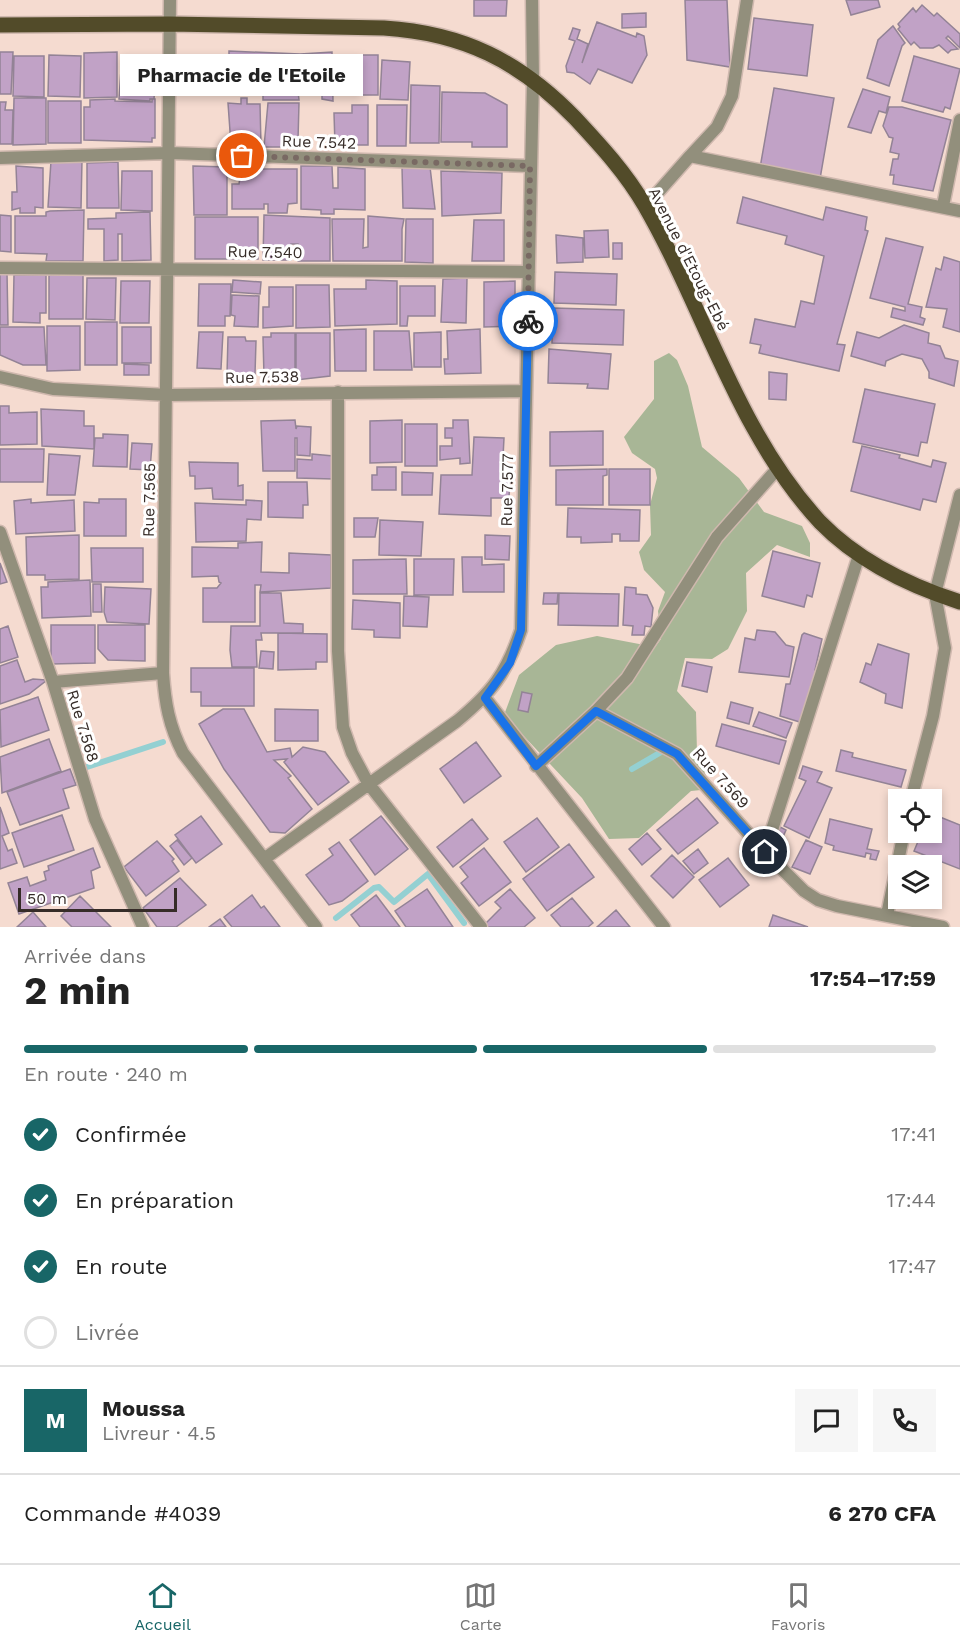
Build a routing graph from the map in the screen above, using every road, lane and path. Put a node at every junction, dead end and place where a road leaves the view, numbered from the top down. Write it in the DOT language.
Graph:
graph roads {
  1 [pos="170,0"];
  2 [pos="532,0"];
  3 [pos="747,0"];
  4 [pos="170,24"];
  5 [pos="0,25"];
  6 [pos="533,80"];
  7 [pos="960,120"];
  8 [pos="170,153"];
  9 [pos="690,156"];
  10 [pos="0,158"];
  11 [pos="530,166"];
  12 [pos="943,206"];
  13 [pos="645,207"];
  14 [pos="960,211"];
  15 [pos="0,268"];
  16 [pos="169,268"];
  17 [pos="529,272"];
  18 [pos="0,377"];
  19 [pos="526,391"];
  20 [pos="338,392"];
  21 [pos="168,395"];
  22 [pos="778,468"];
  23 [pos="960,495"];
  24 [pos="0,532"];
  25 [pos="858,555"];
  26 [pos="935,594"];
  27 [pos="960,603"];
  28 [pos="163,673"];
  29 [pos="53,682"];
  30 [pos="485,698"];
  31 [pos="596,711"];
  32 [pos="536,766"];
  33 [pos="368,783"];
  34 [pos="914,789"];
  35 [pos="902,843"];
  36 [pos="765,852"];
  37 [pos="264,859"];
  38 [pos="887,915"];
  39 [pos="143,927"];
  40 [pos="316,927"];
  41 [pos="481,927"];
  42 [pos="664,927"];
  43 [pos="943,927"];
  1 -- 4 [label="street, Rue 7.565"];
  2 -- 6 [label="street, Rue 7.577"];
  3 -- 9 [label="street"];
  4 -- 5 [label="main road, Avenue d'Etoug-Ebé"];
  4 -- 6 [label="main road, Avenue d'Etoug-Ebé"];
  4 -- 8 [label="street, Rue 7.565"];
  6 -- 11 [label="street, Rue 7.577"];
  6 -- 13 [label="main road, Avenue d'Etoug-Ebé"];
  7 -- 12 [label="street"];
  8 -- 10 [label="street, Rue 7.542"];
  8 -- 11 [label="street, Rue 7.542"];
  8 -- 16 [label="street, Rue 7.565"];
  9 -- 12 [label="street"];
  9 -- 13 [label="street"];
  11 -- 17 [label="street, Rue 7.577"];
  12 -- 14 [label="street"];
  13 -- 22 [label="main road, Avenue d'Etoug-Ebé"];
  15 -- 16 [label="street, Rue 7.540"];
  16 -- 17 [label="street, Rue 7.540"];
  16 -- 21 [label="street, Rue 7.565"];
  17 -- 19 [label="street, Rue 7.577"];
  18 -- 21 [label="street, Rue 7.538"];
  19 -- 20 [label="street, Rue 7.538"];
  19 -- 30 [label="street, Rue 7.577"];
  20 -- 21 [label="street, Rue 7.538"];
  20 -- 33 [label="street"];
  21 -- 28 [label="street, Rue 7.565"];
  22 -- 25 [label="main road, Avenue d'Etoug-Ebé"];
  22 -- 31 [label="street"];
  23 -- 26 [label="street"];
  24 -- 29 [label="street, Rue 7.568"];
  25 -- 26 [label="main road, Avenue d'Etoug-Ebé"];
  25 -- 36 [label="street"];
  26 -- 27 [label="main road, Avenue d'Etoug-Ebé"];
  26 -- 34 [label="street"];
  28 -- 29 [label="street"];
  28 -- 37 [label="street, Rue 7.565"];
  29 -- 39 [label="street, Rue 7.568"];
  30 -- 32 [label="street"];
  30 -- 33 [label="street, Rue 7.577"];
  31 -- 32 [label="street"];
  31 -- 36 [label="street, Rue 7.569"];
  32 -- 42 [label="street"];
  33 -- 37 [label="street, Rue 7.577"];
  33 -- 41 [label="street"];
  35 -- 38 [label="street"];
  36 -- 38 [label="street, Rue 7.569"];
  37 -- 40 [label="street, Rue 7.565"];
  38 -- 43 [label="street, Rue 7.569"];
}
